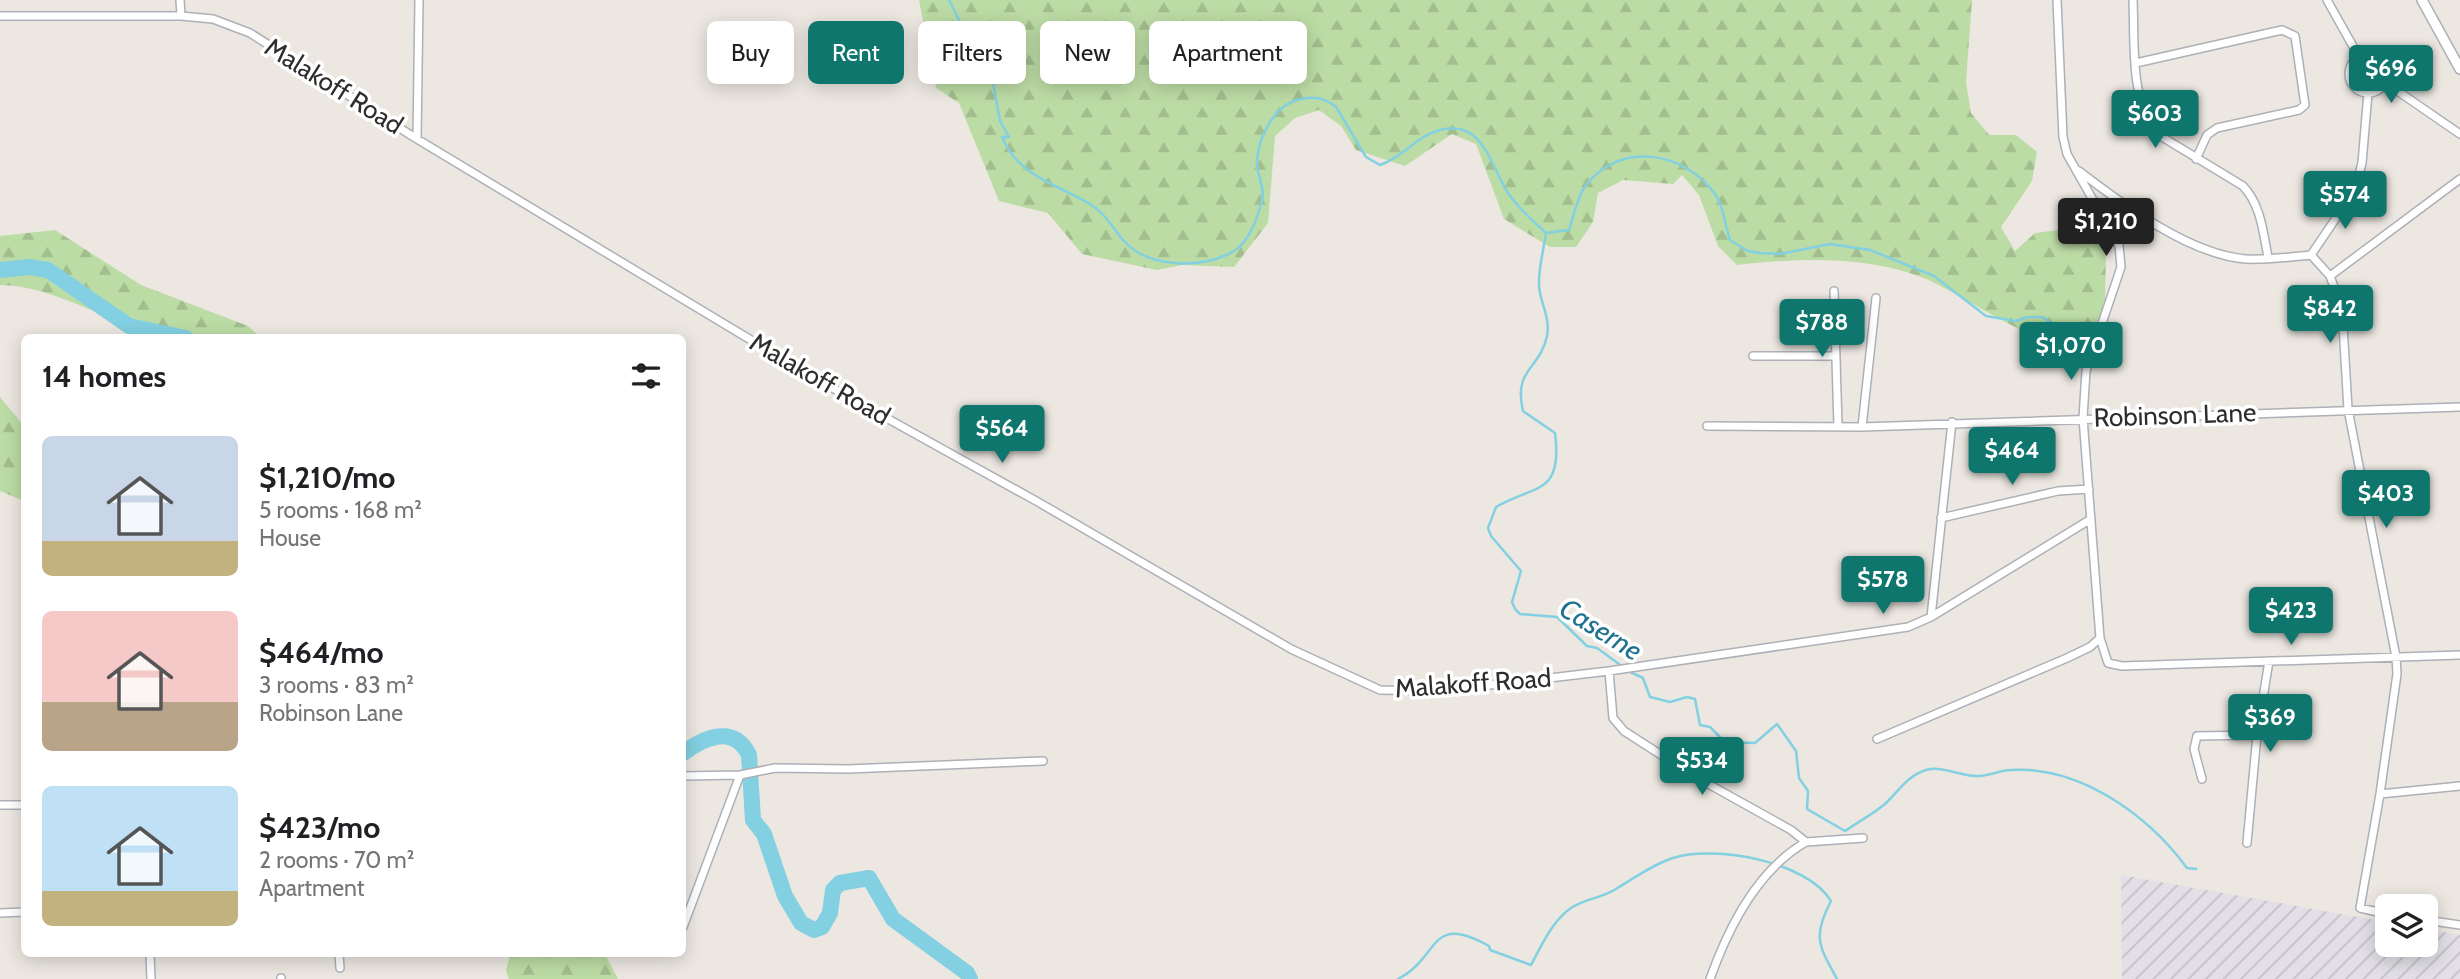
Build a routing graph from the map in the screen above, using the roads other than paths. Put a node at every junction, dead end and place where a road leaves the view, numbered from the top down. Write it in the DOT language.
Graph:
graph roads {
  1 [pos="180,0"];
  2 [pos="419,0"];
  3 [pos="2057,0"];
  4 [pos="2133,0"];
  5 [pos="2327,0"];
  6 [pos="2424,1"];
  7 [pos="0,16"];
  8 [pos="181,16"];
  9 [pos="2359,57"];
  10 [pos="2136,62"];
  11 [pos="2460,69"];
  12 [pos="2386,83"];
  13 [pos="2368,93"];
  14 [pos="2460,134"];
  15 [pos="417,139"];
  16 [pos="2196,159"];
  17 [pos="2076,168"];
  18 [pos="2460,179"];
  19 [pos="2311,255"];
  20 [pos="2268,257"];
  21 [pos="2330,276"];
  22 [pos="1834,291"];
  23 [pos="1876,298"];
  24 [pos="1753,356"];
  25 [pos="1836,356"];
  26 [pos="2460,407"];
  27 [pos="2348,409"];
  28 [pos="2083,418"];
  29 [pos="1952,422"];
  30 [pos="1707,426"];
  31 [pos="1838,427"];
  32 [pos="1862,427"];
  33 [pos="2088,489"];
  34 [pos="1941,519"];
  35 [pos="2091,519"];
  36 [pos="1931,617"];
  37 [pos="2100,638"];
  38 [pos="2460,655"];
  39 [pos="2396,657"];
  40 [pos="2269,662"];
  41 [pos="1609,671"];
  42 [pos="2258,735"];
  43 [pos="1877,739"];
  44 [pos="1042,761"];
  45 [pos="740,775"];
  46 [pos="686,776"];
  47 [pos="2202,779"];
  48 [pos="2460,786"];
  49 [pos="2380,794"];
  50 [pos="0,805"];
  51 [pos="21,805"];
  52 [pos="1863,838"];
  53 [pos="1806,842"];
  54 [pos="2247,843"];
  55 [pos="2375,911"];
  56 [pos="21,912"];
  57 [pos="0,913"];
  58 [pos="686,919"];
  59 [pos="2438,922"];
  60 [pos="2460,925"];
  61 [pos="150,957"];
  62 [pos="339,957"];
  63 [pos="340,968"];
  64 [pos="151,979"];
  65 [pos="1710,979"];
  1 -- 8 [label="street"];
  2 -- 15 [label="street"];
  3 -- 17 [label="street"];
  4 -- 10 [label="street"];
  5 -- 9 [label="street"];
  6 -- 11 [label="street"];
  7 -- 8 [label="street, Malakoff Road"];
  8 -- 15 [label="street, Malakoff Road"];
  9 -- 12 [label="street"];
  9 -- 13 [label="street"];
  10 -- 16 [label="street"];
  10 -- 16 [label="street"];
  12 -- 13 [label="street"];
  12 -- 14 [label="street"];
  13 -- 19 [label="street"];
  15 -- 41 [label="street, Malakoff Road"];
  16 -- 20 [label="street"];
  17 -- 20 [label="street"];
  17 -- 28 [label="street"];
  18 -- 21 [label="street"];
  19 -- 20 [label="street"];
  19 -- 21 [label="street"];
  21 -- 27 [label="street"];
  22 -- 25 [label="street"];
  23 -- 32 [label="street"];
  24 -- 25 [label="street"];
  25 -- 31 [label="street"];
  26 -- 27 [label="street, Robinson Lane"];
  27 -- 28 [label="street, Robinson Lane"];
  27 -- 39 [label="street"];
  28 -- 29 [label="street, Robinson Lane"];
  28 -- 33 [label="street"];
  29 -- 32 [label="street, Robinson Lane"];
  29 -- 34 [label="street"];
  30 -- 31 [label="street, Robinson Lane"];
  31 -- 32 [label="street, Robinson Lane"];
  33 -- 34 [label="street"];
  33 -- 35 [label="street"];
  34 -- 36 [label="street"];
  35 -- 36 [label="street, Malakoff Road"];
  35 -- 37 [label="street"];
  36 -- 41 [label="street, Malakoff Road"];
  37 -- 40 [label="street"];
  37 -- 43 [label="street"];
  38 -- 39 [label="street"];
  39 -- 40 [label="street"];
  39 -- 49 [label="street"];
  40 -- 42 [label="street"];
  41 -- 53 [label="street"];
  42 -- 47 [label="street"];
  42 -- 54 [label="street"];
  44 -- 45 [label="street"];
  45 -- 46 [label="street"];
  45 -- 58 [label="street"];
  48 -- 49 [label="street"];
  49 -- 55 [label="street"];
  50 -- 51 [label="street"];
  52 -- 53 [label="street"];
  53 -- 65 [label="street"];
  56 -- 57 [label="street"];
  59 -- 60 [label="street"];
  61 -- 64 [label="street"];
  62 -- 63 [label="street"];
}
